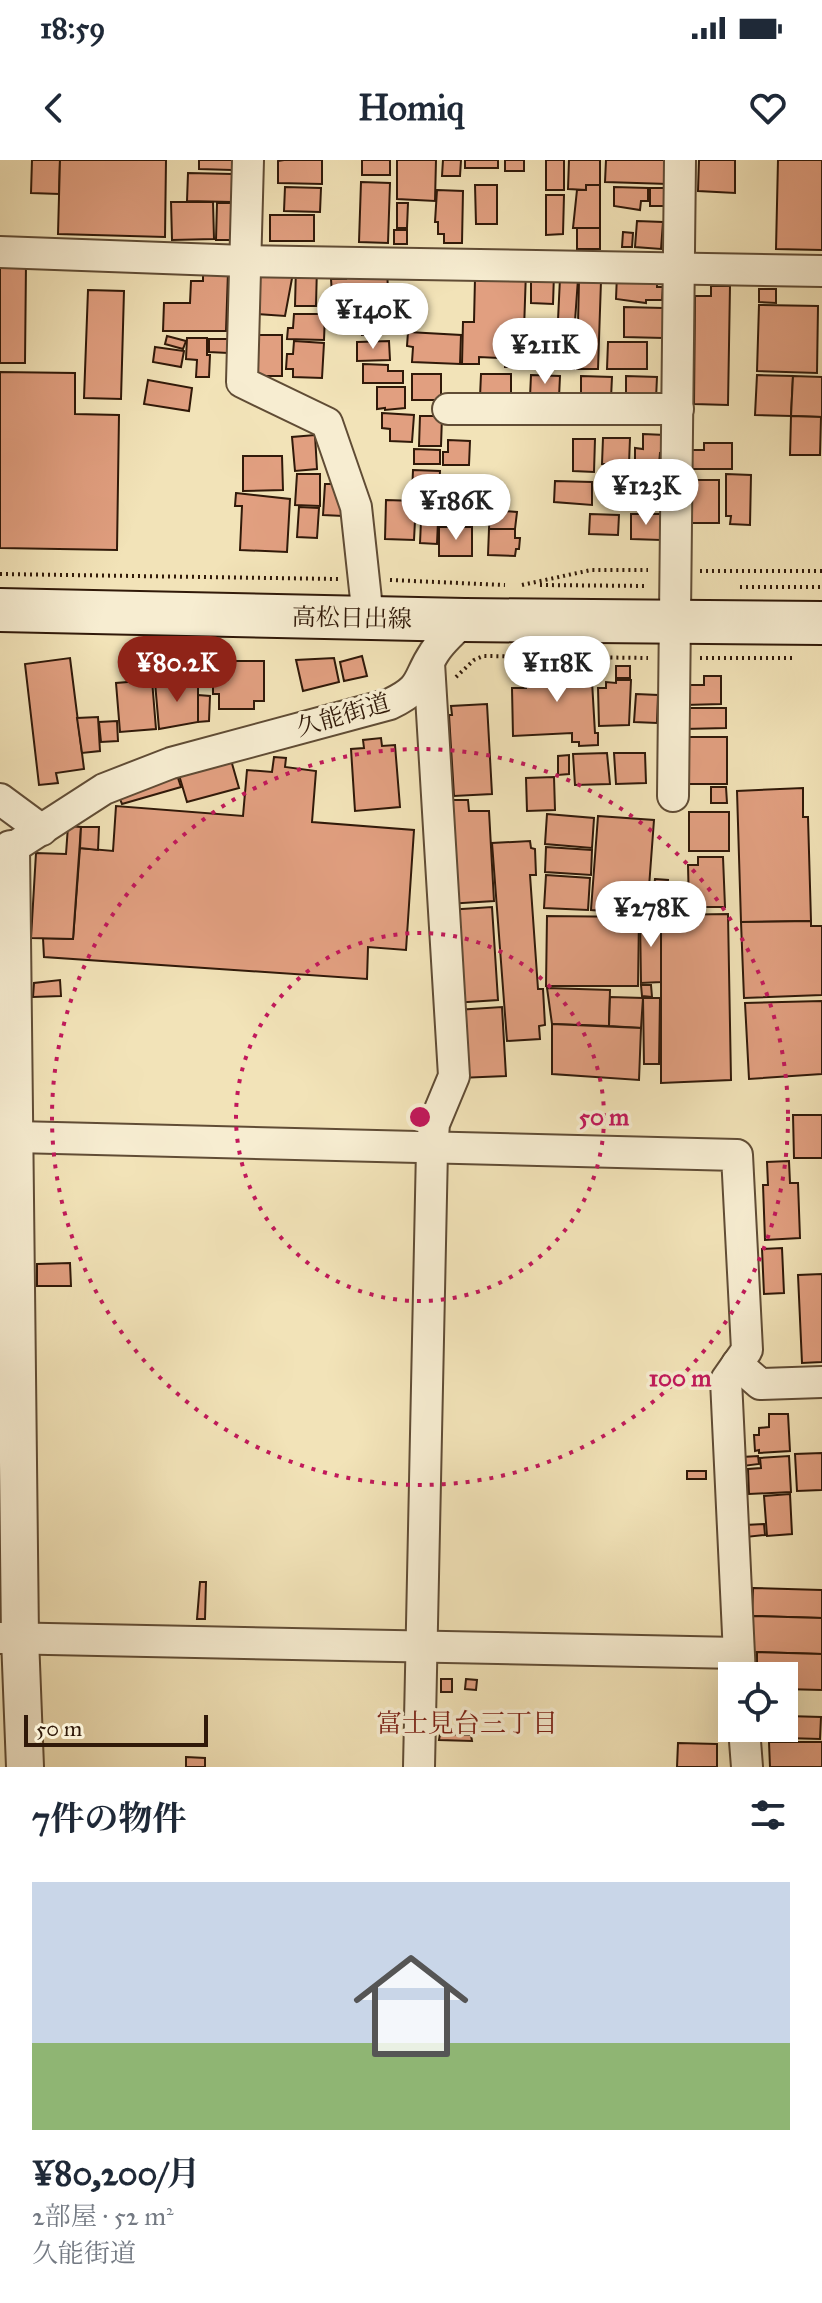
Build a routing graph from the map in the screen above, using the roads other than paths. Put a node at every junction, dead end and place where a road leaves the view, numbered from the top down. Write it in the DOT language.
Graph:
graph roads {
  1 [pos="248,160"];
  2 [pos="680,160"];
  3 [pos="0,252"];
  4 [pos="245,261"];
  5 [pos="680,268"];
  6 [pos="822,271"];
  7 [pos="448,409"];
  8 [pos="678,409"];
  9 [pos="367,599"];
  10 [pos="0,610"];
  11 [pos="465,620"];
  12 [pos="815,641"];
  13 [pos="676,646"];
  14 [pos="441,672"];
  15 [pos="673,796"];
  16 [pos="0,799"];
  17 [pos="42,830"];
  18 [pos="6,855"];
  19 [pos="16,1137"];
  20 [pos="432,1149"];
  21 [pos="737,1364"];
  22 [pos="822,1382"];
  23 [pos="10,1638"];
  24 [pos="421,1646"];
  25 [pos="739,1662"];
  26 [pos="718,1663"];
  27 [pos="745,1742"];
  28 [pos="25,1767"];
  29 [pos="419,1767"];
  30 [pos="747,1767"];
  1 -- 4 [label="street"];
  2 -- 5 [label="street"];
  3 -- 4 [label="street"];
  4 -- 5 [label="street"];
  4 -- 9 [label="street"];
  5 -- 6 [label="street"];
  5 -- 8 [label="street"];
  7 -- 8 [label="street"];
  8 -- 13 [label="street"];
  9 -- 10 [label="main road, 高松日出線"];
  9 -- 11 [label="main road, 高松日出線"];
  11 -- 13 [label="main road"];
  11 -- 14 [label="street, 久能街道"];
  12 -- 13 [label="main road"];
  13 -- 15 [label="street"];
  14 -- 17 [label="street, 久能街道"];
  14 -- 20 [label="street"];
  16 -- 17 [label="street"];
  17 -- 18 [label="street, 久能街道"];
  18 -- 19 [label="street"];
  19 -- 20 [label="street"];
  19 -- 23 [label="street"];
  20 -- 21 [label="street"];
  20 -- 24 [label="street"];
  21 -- 22 [label="street"];
  21 -- 25 [label="street"];
  23 -- 24 [label="street"];
  23 -- 28 [label="street"];
  24 -- 26 [label="street"];
  24 -- 29 [label="street"];
  27 -- 30 [label="street"];
}
